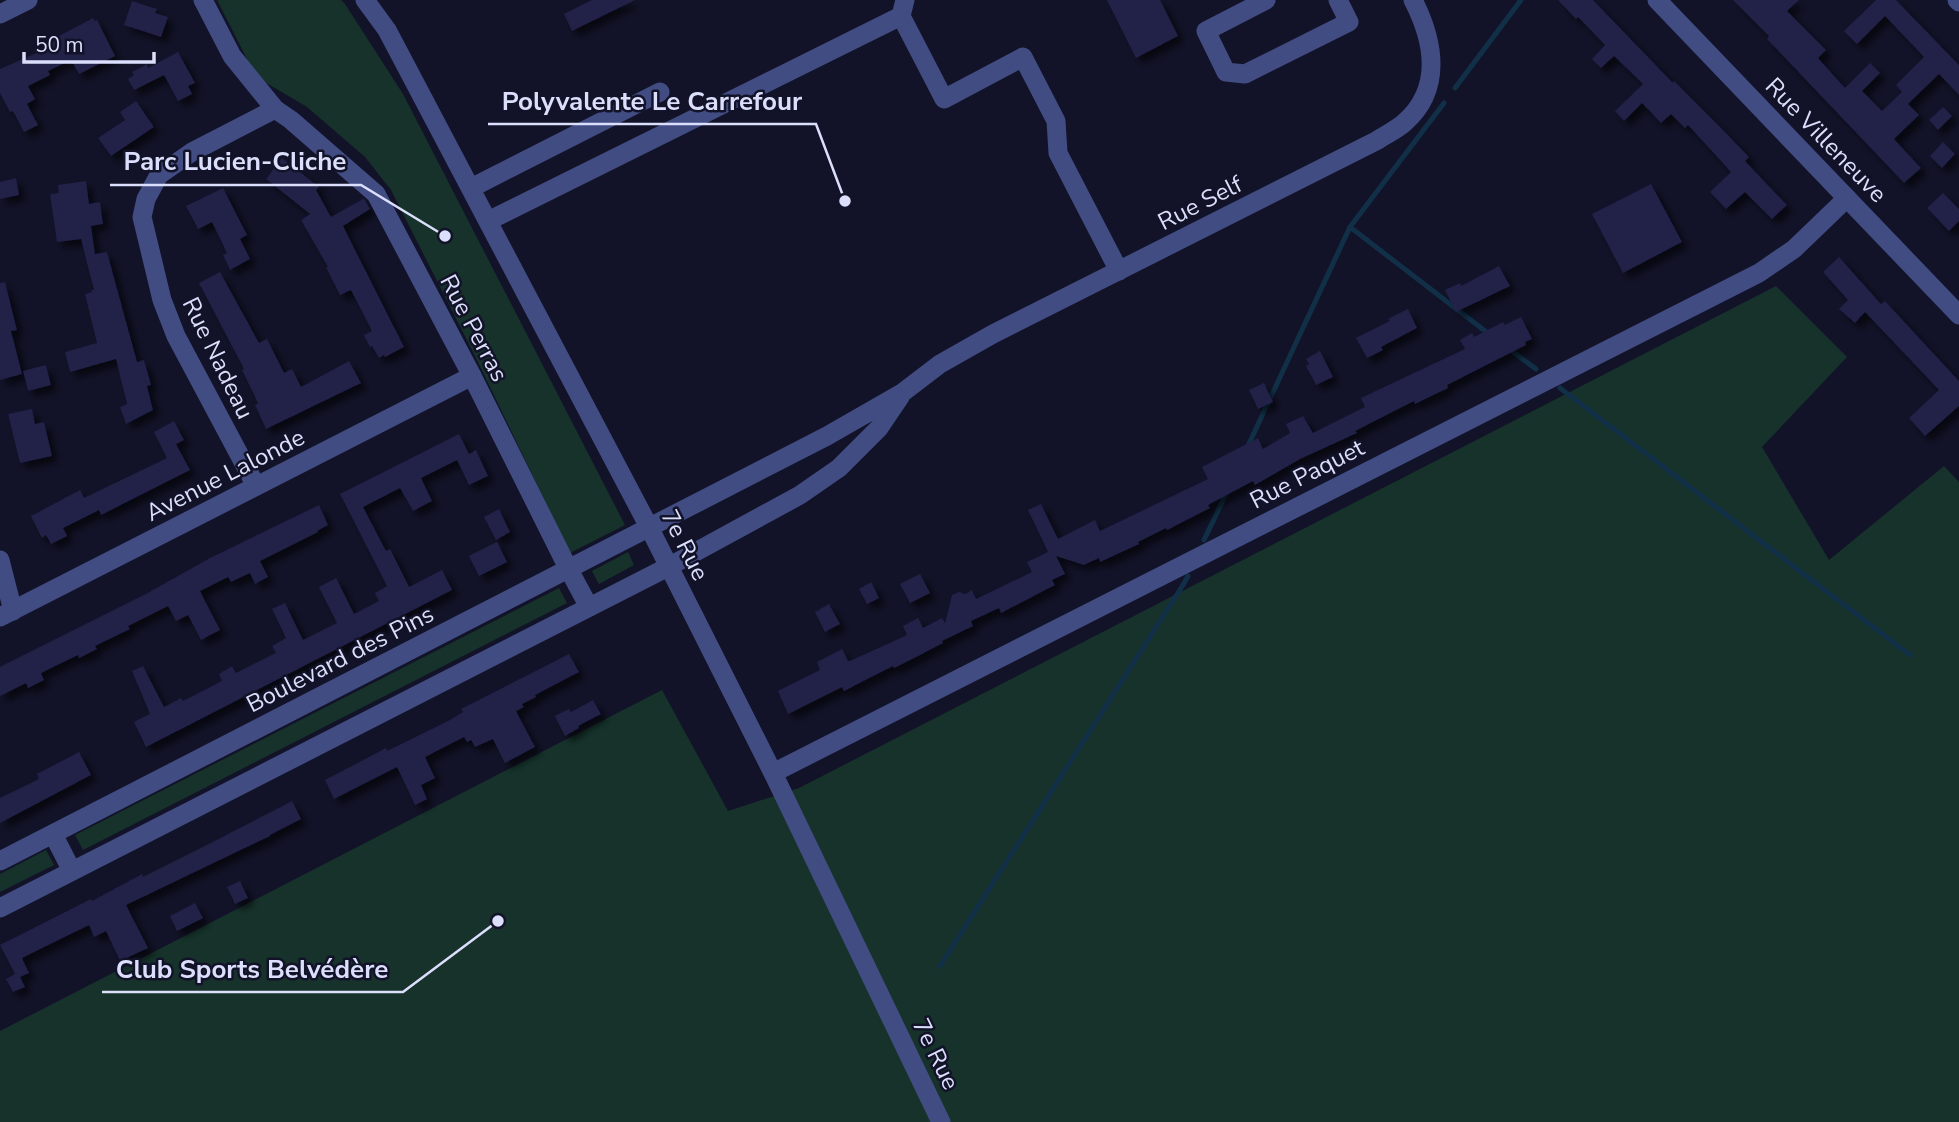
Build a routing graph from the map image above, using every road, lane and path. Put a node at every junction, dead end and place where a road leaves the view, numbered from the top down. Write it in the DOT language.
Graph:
graph roads {
  1 [pos="28,0"];
  2 [pos="203,0"];
  3 [pos="365,0"];
  4 [pos="1266,0"];
  5 [pos="1338,0"];
  6 [pos="1413,0"];
  7 [pos="1657,0"];
  8 [pos="903,8"];
  9 [pos="0,14"];
  10 [pos="660,92"];
  11 [pos="275,109"];
  12 [pos="471,188"];
  13 [pos="1847,198"];
  14 [pos="488,221"];
  15 [pos="1119,271"];
  16 [pos="1959,315"];
  17 [pos="472,376"];
  18 [pos="902,393"];
  19 [pos="256,486"];
  20 [pos="649,527"];
  21 [pos="0,560"];
  22 [pos="668,566"];
  23 [pos="568,568"];
  24 [pos="589,607"];
  25 [pos="7,614"];
  26 [pos="773,773"];
  27 [pos="53,834"];
  28 [pos="0,862"];
  29 [pos="72,871"];
  30 [pos="0,908"];
  31 [pos="942,1122"];
  1 -- 9 [label="street"];
  2 -- 11 [label="street, Rue Perras"];
  3 -- 12 [label="street, 7e Rue"];
  4 -- 5 [label="street"];
  6 -- 15 [label="street, Rue Self"];
  7 -- 13 [label="street, Rue Villeneuve"];
  8 -- 14 [label="street"];
  8 -- 15 [label="street"];
  10 -- 12 [label="street"];
  11 -- 17 [label="street, Rue Perras"];
  11 -- 19 [label="street, Rue Nadeau"];
  12 -- 14 [label="street, 7e Rue"];
  13 -- 16 [label="street, Rue Villeneuve"];
  13 -- 26 [label="street, Rue Paquet"];
  14 -- 20 [label="street, 7e Rue"];
  15 -- 18 [label="street, Rue Self"];
  17 -- 19 [label="street, Avenue Lalonde"];
  17 -- 23 [label="street, Rue Perras"];
  18 -- 20 [label="street, Rue Self"];
  18 -- 22 [label="street, Rue Self"];
  19 -- 25 [label="street, Avenue Lalonde"];
  20 -- 22 [label="street, 7e Rue"];
  20 -- 23 [label="street, Boulevard des Pins"];
  21 -- 25 [label="street"];
  22 -- 24 [label="street"];
  22 -- 26 [label="street, 7e Rue"];
  23 -- 24 [label="street, Rue Perras"];
  23 -- 27 [label="street, Boulevard des Pins"];
  24 -- 29 [label="street"];
  26 -- 31 [label="street, 7e Rue"];
  27 -- 28 [label="street, Boulevard des Pins"];
  27 -- 29 [label="street"];
  29 -- 30 [label="street"];
}
